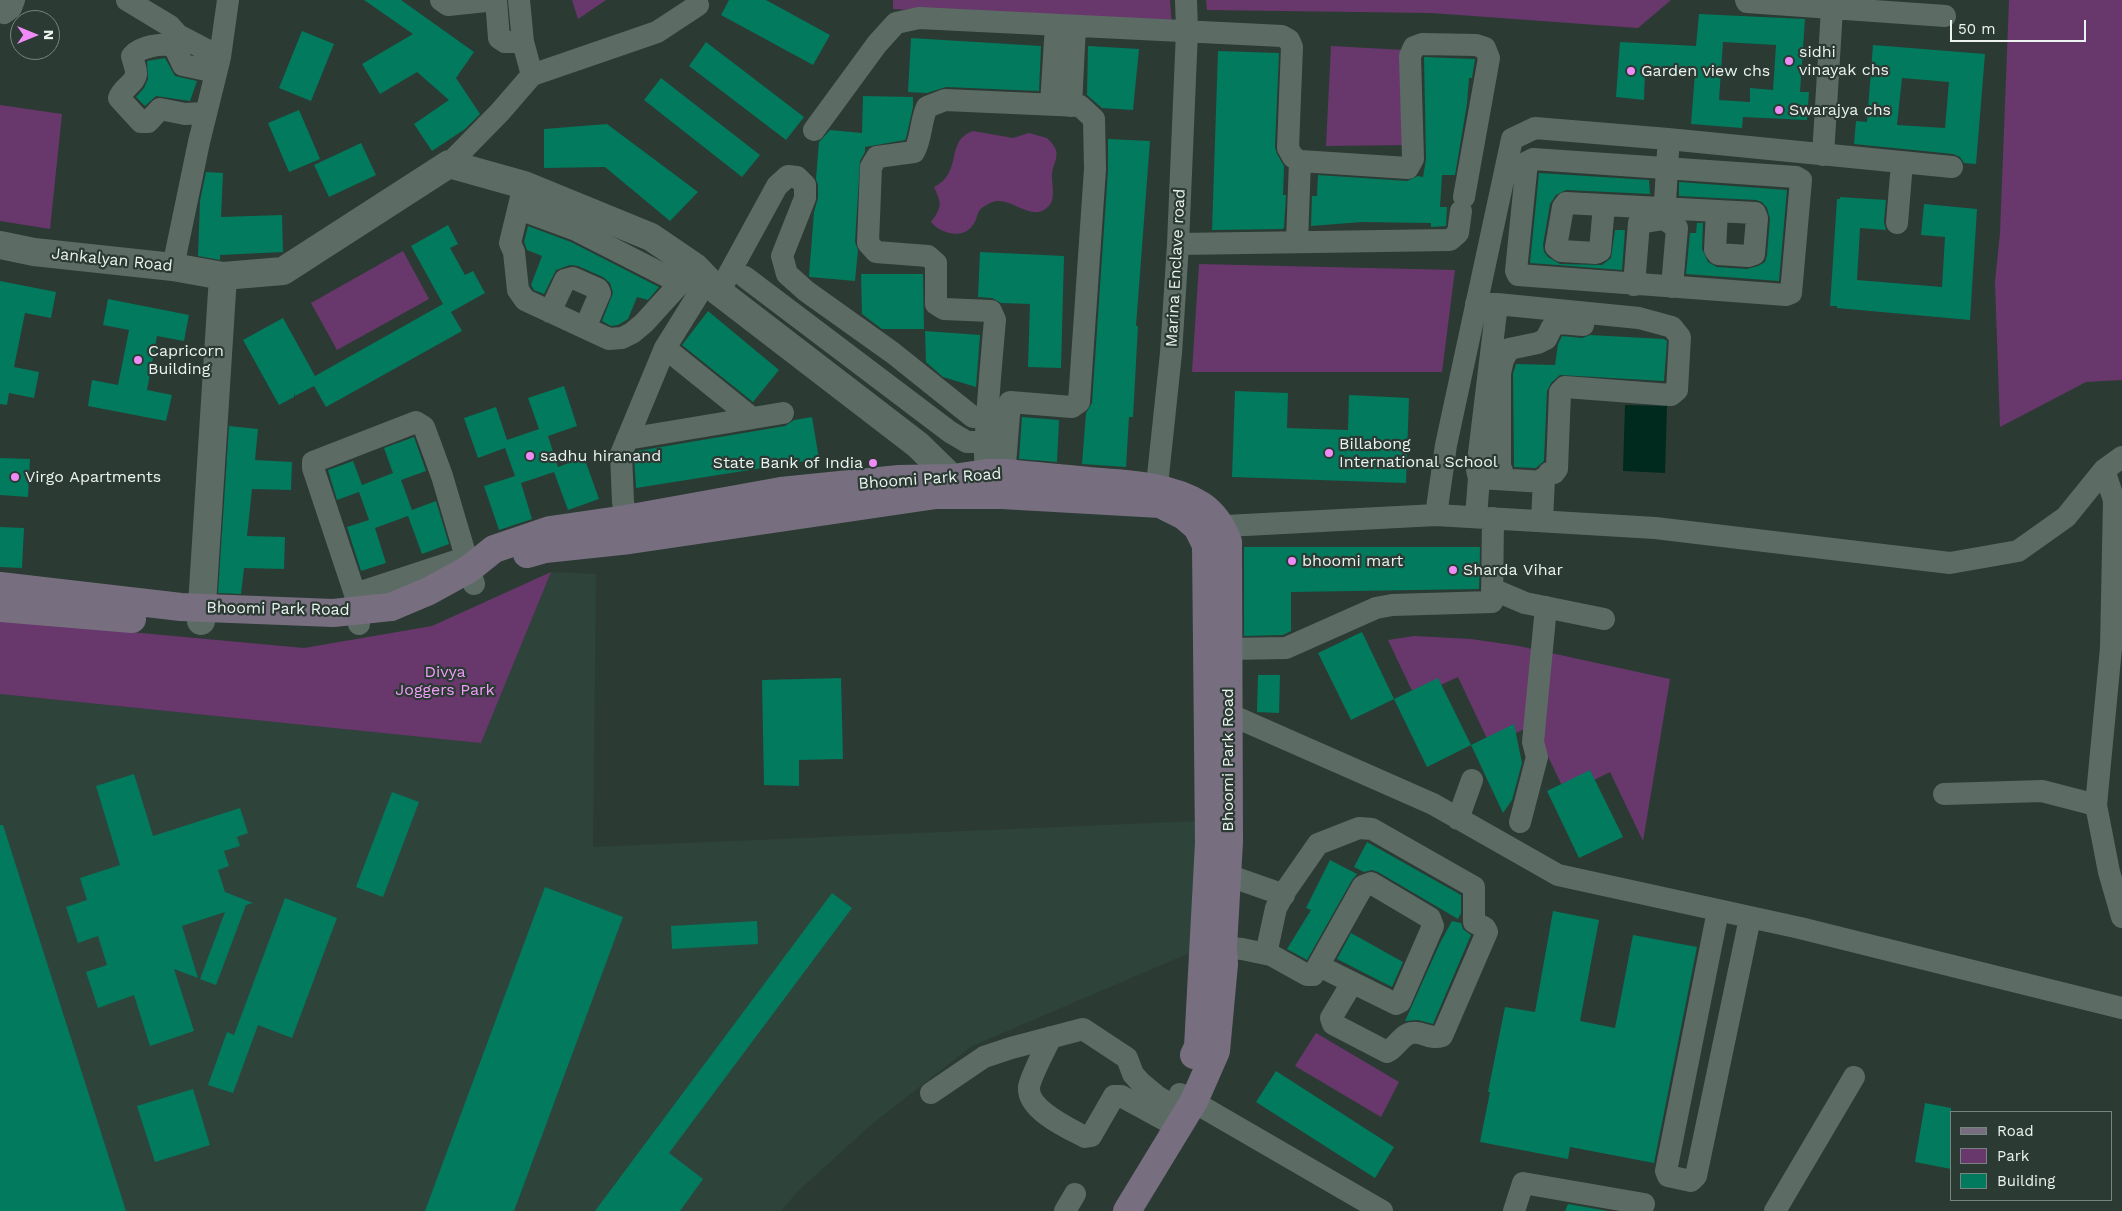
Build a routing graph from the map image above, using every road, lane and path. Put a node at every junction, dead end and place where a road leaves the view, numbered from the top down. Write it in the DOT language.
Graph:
graph roads {
  1 [pos="14,0"];
  2 [pos="127,0"];
  3 [pos="228,0"];
  4 [pos="441,0"];
  5 [pos="1186,0"];
  6 [pos="1746,0"];
  7 [pos="496,5"];
  8 [pos="698,5"];
  9 [pos="520,6"];
  10 [pos="1824,6"];
  11 [pos="0,11"];
  12 [pos="1945,16"];
  13 [pos="1066,26"];
  14 [pos="1187,31"];
  15 [pos="523,42"];
  16 [pos="218,64"];
  17 [pos="532,75"];
  18 [pos="1061,105"];
  19 [pos="206,113"];
  20 [pos="814,130"];
  21 [pos="1668,139"];
  22 [pos="1823,155"];
  23 [pos="1300,161"];
  24 [pos="1902,163"];
  25 [pos="449,164"];
  26 [pos="1667,166"];
  27 [pos="1952,167"];
  28 [pos="522,197"];
  29 [pos="1604,205"];
  30 [pos="1717,211"];
  31 [pos="1663,214"];
  32 [pos="1897,223"];
  33 [pos="1297,242"];
  34 [pos="1178,244"];
  35 [pos="0,245"];
  36 [pos="173,266"];
  37 [pos="224,276"];
  38 [pos="707,284"];
  39 [pos="1634,285"];
  40 [pos="1672,287"];
  41 [pos="1487,304"];
  42 [pos="550,312"];
  43 [pos="585,328"];
  44 [pos="1641,329"];
  45 [pos="665,348"];
  46 [pos="988,400"];
  47 [pos="1010,402"];
  48 [pos="783,413"];
  49 [pos="973,417"];
  50 [pos="752,418"];
  51 [pos="627,439"];
  52 [pos="986,442"];
  53 [pos="2113,464"];
  54 [pos="1502,471"];
  55 [pos="1479,478"];
  56 [pos="1546,478"];
  57 [pos="984,485"];
  58 [pos="1157,499"];
  59 [pos="1436,515"];
  60 [pos="1484,518"];
  61 [pos="1542,521"];
  62 [pos="1210,527"];
  63 [pos="628,530"];
  64 [pos="469,570"];
  65 [pos="0,586"];
  66 [pos="29,600"];
  67 [pos="1492,602"];
  68 [pos="1546,606"];
  69 [pos="0,608"];
  70 [pos="357,610"];
  71 [pos="202,614"];
  72 [pos="1604,619"];
  73 [pos="1228,649"];
  74 [pos="1218,709"];
  75 [pos="1472,780"];
  76 [pos="1944,794"];
  77 [pos="2096,805"];
  78 [pos="1458,819"];
  79 [pos="1520,822"];
  80 [pos="1218,874"];
  81 [pos="1284,895"];
  82 [pos="1717,917"];
  83 [pos="2122,917"];
  84 [pos="1749,924"];
  85 [pos="1214,946"];
  86 [pos="1266,954"];
  87 [pos="1319,966"];
  88 [pos="1352,983"];
  89 [pos="2122,1008"];
  90 [pos="1051,1037"];
  91 [pos="1127,1058"];
  92 [pos="1854,1076"];
  93 [pos="931,1093"];
  94 [pos="1114,1096"];
  95 [pos="1179,1110"];
  96 [pos="1142,1172"];
  97 [pos="1108,1211"];
  98 [pos="1127,1211"];
  99 [pos="1382,1211"];
  100 [pos="1514,1211"];
  101 [pos="1641,1211"];
  102 [pos="1775,1211"];
  1 -- 11 [label="street"];
  2 -- 16 [label="street"];
  3 -- 16 [label="street"];
  4 -- 7 [label="street"];
  5 -- 14 [label="street, Marina Enclave road"];
  6 -- 10 [label="street"];
  7 -- 9 [label="street"];
  7 -- 15 [label="street"];
  8 -- 17 [label="street"];
  9 -- 15 [label="street"];
  10 -- 12 [label="street"];
  10 -- 22 [label="street"];
  13 -- 14 [label="street"];
  13 -- 18 [label="street"];
  13 -- 20 [label="street"];
  14 -- 23 [label="street"];
  14 -- 34 [label="street, Marina Enclave road"];
  15 -- 17 [label="street"];
  16 -- 19 [label="street"];
  16 -- 19 [label="street"];
  17 -- 25 [label="street"];
  18 -- 46 [label="street"];
  18 -- 47 [label="street"];
  19 -- 36 [label="street"];
  21 -- 22 [label="street"];
  21 -- 26 [label="street"];
  21 -- 41 [label="street"];
  22 -- 24 [label="street"];
  23 -- 33 [label="street"];
  23 -- 33 [label="street"];
  24 -- 27 [label="street"];
  24 -- 32 [label="street"];
  25 -- 28 [label="street"];
  25 -- 37 [label="street, Jankalyan Road"];
  26 -- 31 [label="street"];
  26 -- 39 [label="street"];
  26 -- 40 [label="street"];
  28 -- 38 [label="street"];
  28 -- 42 [label="street"];
  29 -- 31 [label="street"];
  30 -- 31 [label="street"];
  31 -- 39 [label="street"];
  31 -- 40 [label="street"];
  33 -- 34 [label="street"];
  34 -- 58 [label="street, Marina Enclave road"];
  35 -- 36 [label="street, Jankalyan Road"];
  36 -- 37 [label="street, Jankalyan Road"];
  37 -- 71 [label="street"];
  38 -- 43 [label="street"];
  38 -- 45 [label="street"];
  38 -- 49 [label="street"];
  38 -- 52 [label="street"];
  38 -- 57 [label="street"];
  39 -- 40 [label="street"];
  41 -- 55 [label="street"];
  41 -- 56 [label="street"];
  41 -- 59 [label="street"];
  42 -- 43 [label="street"];
  42 -- 43 [label="street"];
  44 -- 54 [label="street"];
  45 -- 50 [label="street"];
  45 -- 51 [label="street"];
  46 -- 47 [label="street"];
  46 -- 52 [label="street"];
  47 -- 57 [label="street"];
  48 -- 50 [label="street"];
  50 -- 51 [label="street"];
  51 -- 63 [label="street"];
  52 -- 57 [label="street"];
  53 -- 61 [label="street"];
  53 -- 77 [label="street"];
  55 -- 56 [label="street"];
  55 -- 60 [label="street"];
  56 -- 61 [label="street"];
  57 -- 58 [label="main road, Bhoomi Park Road"];
  57 -- 63 [label="main road, Bhoomi Park Road"];
  58 -- 62 [label="main road, Bhoomi Park Road"];
  59 -- 60 [label="street"];
  59 -- 62 [label="street"];
  60 -- 61 [label="street"];
  60 -- 67 [label="street"];
  62 -- 73 [label="main road, Bhoomi Park Road"];
  62 -- 74 [label="main road, Bhoomi Park Road"];
  63 -- 64 [label="main road, Bhoomi Park Road"];
  64 -- 70 [label="street"];
  64 -- 70 [label="main road, Bhoomi Park Road"];
  64 -- 70 [label="street"];
  65 -- 66 [label="main road"];
  66 -- 69 [label="main road"];
  66 -- 71 [label="main road, Bhoomi Park Road"];
  67 -- 68 [label="street"];
  67 -- 73 [label="street"];
  68 -- 72 [label="street"];
  68 -- 79 [label="street"];
  70 -- 71 [label="main road, Bhoomi Park Road"];
  73 -- 74 [label="main road, Bhoomi Park Road"];
  74 -- 78 [label="street"];
  74 -- 80 [label="main road, Bhoomi Park Road"];
  75 -- 78 [label="street"];
  76 -- 77 [label="street"];
  77 -- 83 [label="street"];
  78 -- 82 [label="street"];
  80 -- 81 [label="street"];
  80 -- 85 [label="main road, Bhoomi Park Road"];
  81 -- 86 [label="street"];
  81 -- 88 [label="street"];
  82 -- 84 [label="street"];
  82 -- 84 [label="street"];
  84 -- 89 [label="street"];
  85 -- 86 [label="street"];
  85 -- 95 [label="main road, Bhoomi Park Road"];
  86 -- 87 [label="street"];
  87 -- 88 [label="street"];
  87 -- 88 [label="street"];
  90 -- 91 [label="street"];
  90 -- 93 [label="street"];
  90 -- 94 [label="street"];
  91 -- 94 [label="street"];
  91 -- 95 [label="street"];
  92 -- 102 [label="street"];
  94 -- 95 [label="street"];
  95 -- 96 [label="main road, Bhoomi Park Road"];
  95 -- 99 [label="street"];
  96 -- 97 [label="main road, Bhoomi Park Road"];
  96 -- 98 [label="main road, Bhoomi Park Road"];
  100 -- 101 [label="street"];
}
